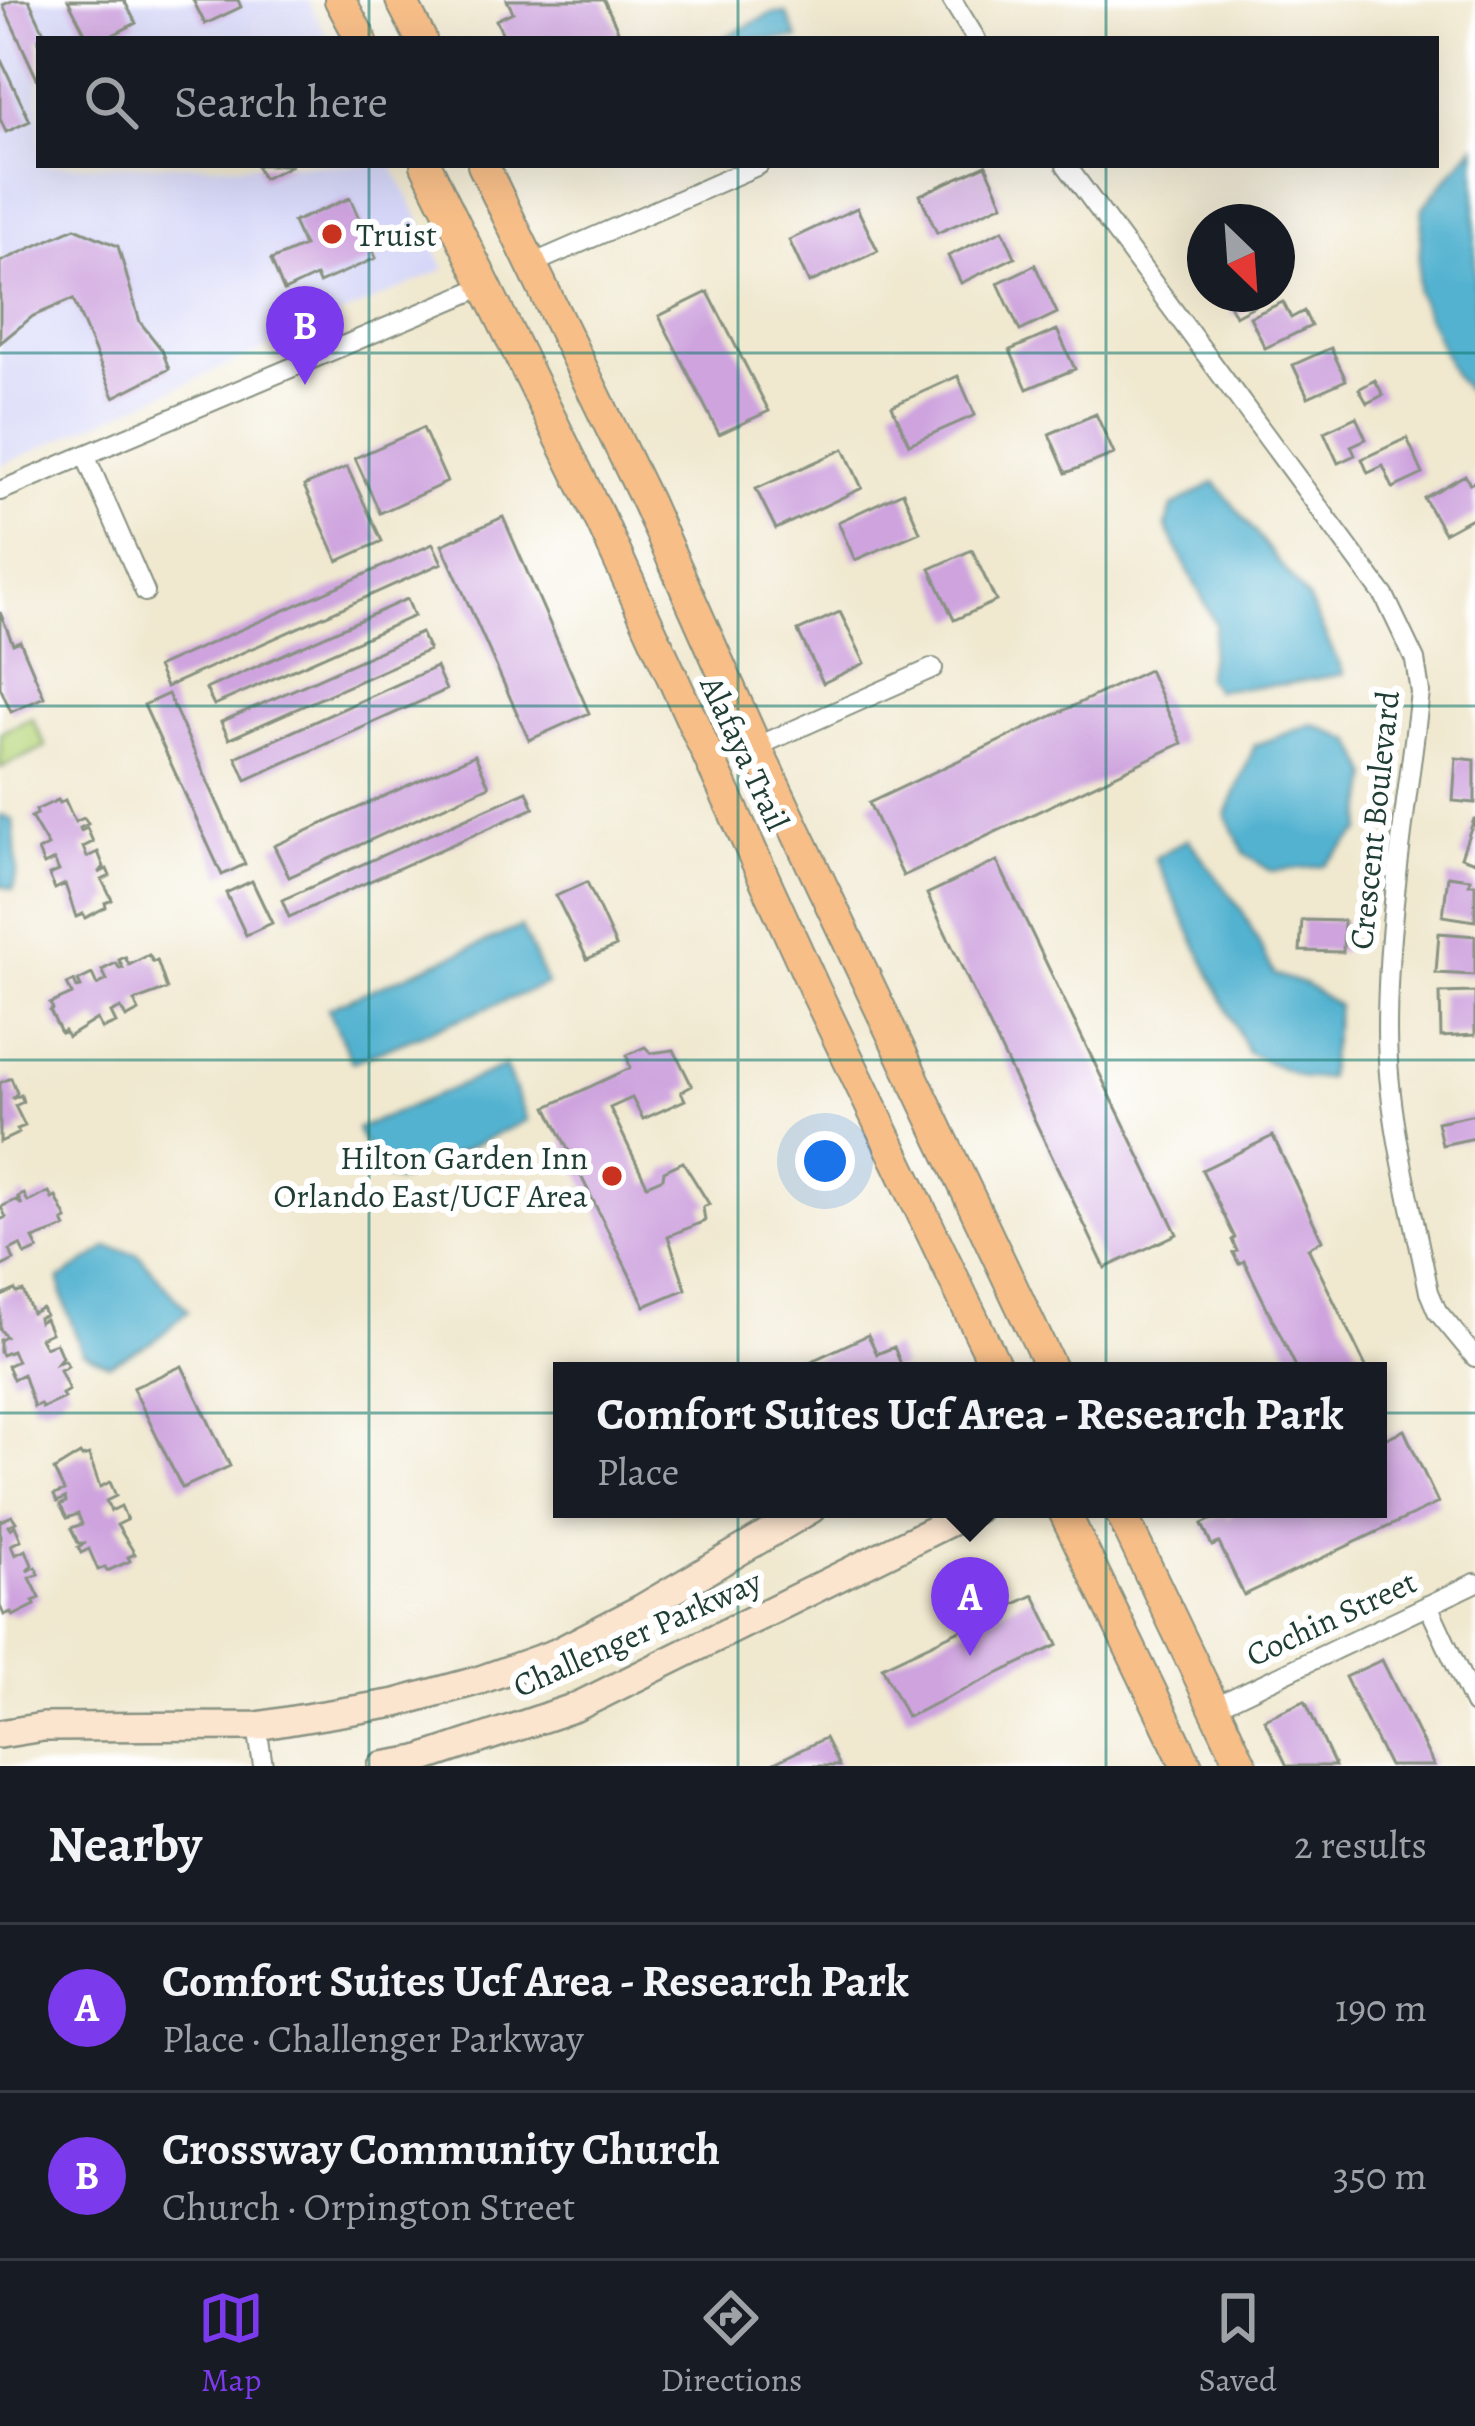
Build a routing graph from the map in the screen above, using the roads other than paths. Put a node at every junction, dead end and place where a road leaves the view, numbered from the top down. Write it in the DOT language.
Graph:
graph roads {
  1 [pos="340,0"];
  2 [pos="401,0"];
  3 [pos="952,0"];
  4 [pos="359,36"];
  5 [pos="419,36"];
  6 [pos="974,36"];
  7 [pos="428,168"];
  8 [pos="484,168"];
  9 [pos="752,168"];
  10 [pos="1068,168"];
  11 [pos="532,264"];
  12 [pos="487,285"];
  13 [pos="570,339"];
  14 [pos="86,455"];
  15 [pos="0,491"];
  16 [pos="145,592"];
  17 [pos="934,668"];
  18 [pos="682,703"];
  19 [pos="756,747"];
  20 [pos="710,765"];
  21 [pos="785,807"];
  22 [pos="1475,1357"];
  23 [pos="994,1362"];
  24 [pos="1048,1362"];
  25 [pos="796,1518"];
  26 [pos="958,1518"];
  27 [pos="1068,1518"];
  28 [pos="1123,1518"];
  29 [pos="1475,1583"];
  30 [pos="1428,1605"];
  31 [pos="1474,1704"];
  32 [pos="1214,1707"];
  33 [pos="257,1726"];
  34 [pos="0,1734"];
  35 [pos="263,1766"];
  36 [pos="382,1766"];
  37 [pos="1187,1766"];
  38 [pos="1242,1766"];
  1 -- 4 [label="main road"];
  2 -- 5 [label="main road"];
  3 -- 6 [label="street"];
  7 -- 12 [label="main road, Alafaya Trail"];
  8 -- 11 [label="main road, Alafaya Trail"];
  9 -- 11 [label="street"];
  10 -- 22 [label="street, Crescent Boulevard"];
  11 -- 13 [label="main road, Alafaya Trail"];
  12 -- 13 [label="main road"];
  12 -- 14 [label="street"];
  12 -- 18 [label="main road, Alafaya Trail"];
  13 -- 19 [label="main road, Alafaya Trail"];
  14 -- 15 [label="street"];
  14 -- 16 [label="street"];
  17 -- 19 [label="street"];
  18 -- 19 [label="main road"];
  18 -- 20 [label="main road, Alafaya Trail"];
  19 -- 21 [label="main road, Alafaya Trail"];
  20 -- 21 [label="main road"];
  20 -- 23 [label="main road, Alafaya Trail"];
  21 -- 24 [label="main road, Alafaya Trail"];
  25 -- 33 [label="main road, Challenger Parkway"];
  26 -- 36 [label="main road, Challenger Parkway"];
  27 -- 37 [label="main road"];
  28 -- 32 [label="main road"];
  29 -- 30 [label="street, Cochin Street"];
  30 -- 31 [label="street"];
  30 -- 32 [label="street, Cochin Street"];
  32 -- 38 [label="main road"];
  33 -- 34 [label="main road, Challenger Parkway"];
  33 -- 35 [label="street"];
}
